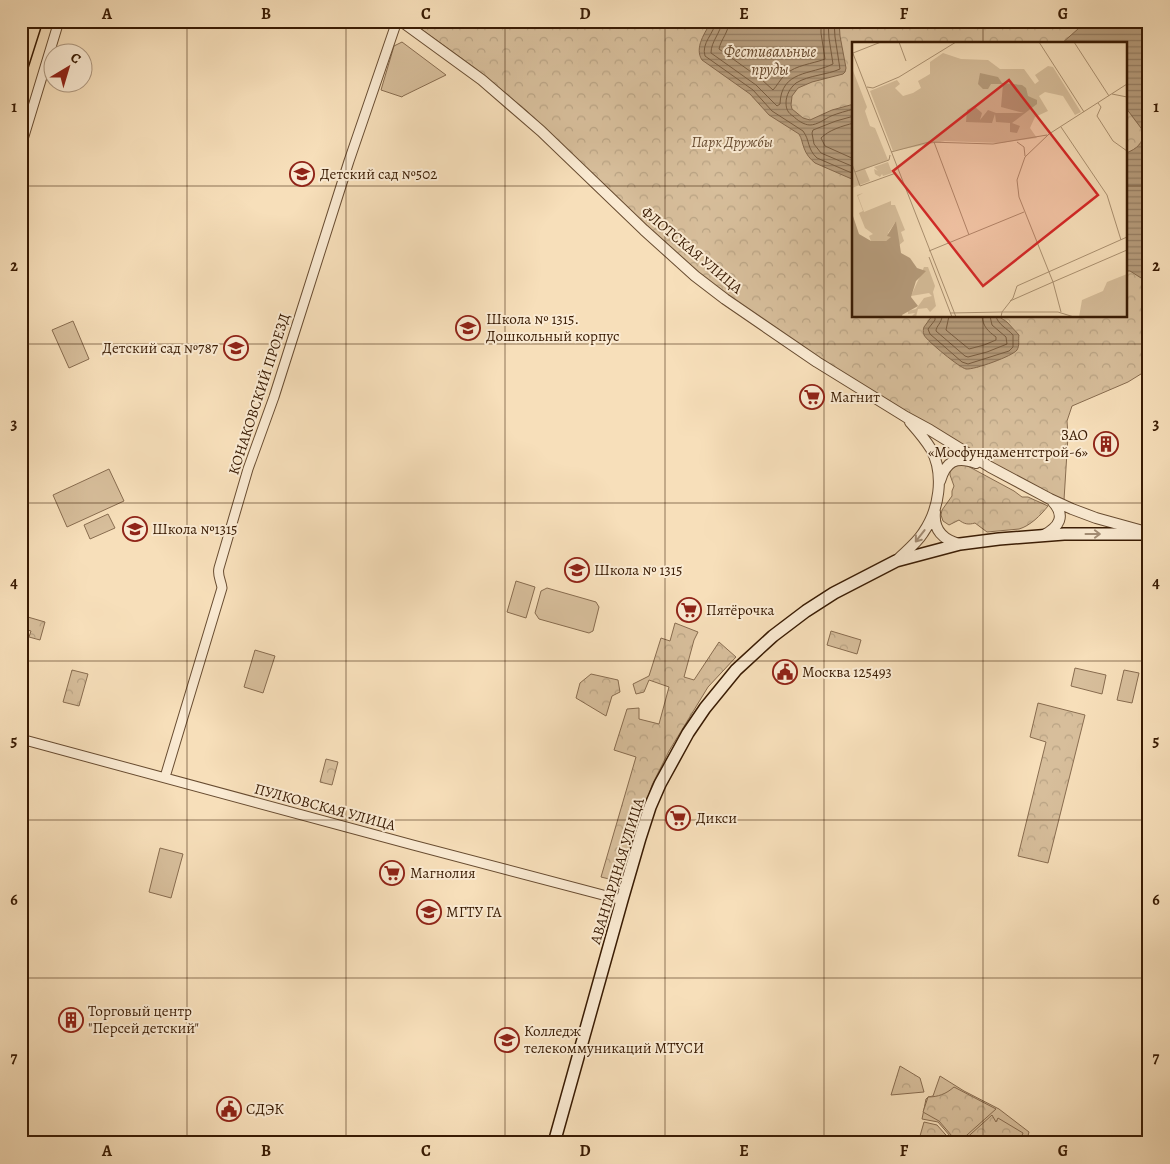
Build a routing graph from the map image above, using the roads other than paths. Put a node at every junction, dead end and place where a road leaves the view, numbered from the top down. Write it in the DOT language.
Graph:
graph roads {
  1 [pos="36,21"];
  2 [pos="59,21"];
  3 [pos="397,21"];
  4 [pos="401,21"];
  5 [pos="21,68"];
  6 [pos="21,146"];
  7 [pos="906,417"];
  8 [pos="990,468"];
  9 [pos="939,484"];
  10 [pos="1050,499"];
  11 [pos="935,506"];
  12 [pos="1149,533"];
  13 [pos="1044,535"];
  14 [pos="960,544"];
  15 [pos="896,561"];
  16 [pos="21,738"];
  17 [pos="164,777"];
  18 [pos="622,900"];
  19 [pos="554,1143"];
  1 -- 5 [label="main road"];
  2 -- 6 [label="street"];
  3 -- 17 [label="street, КОНАКОВСКИЙ ПРОЕЗД"];
  4 -- 7 [label="street, ФЛОТСКАЯ УЛИЦА"];
  7 -- 8 [label="street, ФЛОТСКАЯ УЛИЦА"];
  7 -- 9 [label="street, АВАНГАРДНАЯ УЛИЦА"];
  8 -- 9 [label="street, ФЛОТСКАЯ УЛИЦА"];
  8 -- 10 [label="street, ФЛОТСКАЯ УЛИЦА"];
  9 -- 11 [label="street, АВАНГАРДНАЯ УЛИЦА"];
  10 -- 12 [label="street, ФЛОТСКАЯ УЛИЦА"];
  10 -- 13 [label="street"];
  11 -- 14 [label="street"];
  11 -- 15 [label="street, АВАНГАРДНАЯ УЛИЦА, one-way"];
  13 -- 12 [label="main road, АВАНГАРДНАЯ УЛИЦА, one-way"];
  13 -- 14 [label="main road, АВАНГАРДНАЯ УЛИЦА"];
  14 -- 15 [label="main road, АВАНГАРДНАЯ УЛИЦА"];
  15 -- 18 [label="main road, АВАНГАРДНАЯ УЛИЦА"];
  16 -- 17 [label="street, ПУЛКОВСКАЯ УЛИЦА"];
  17 -- 18 [label="street, ПУЛКОВСКАЯ УЛИЦА"];
  18 -- 19 [label="main road, АВАНГАРДНАЯ УЛИЦА"];
}
